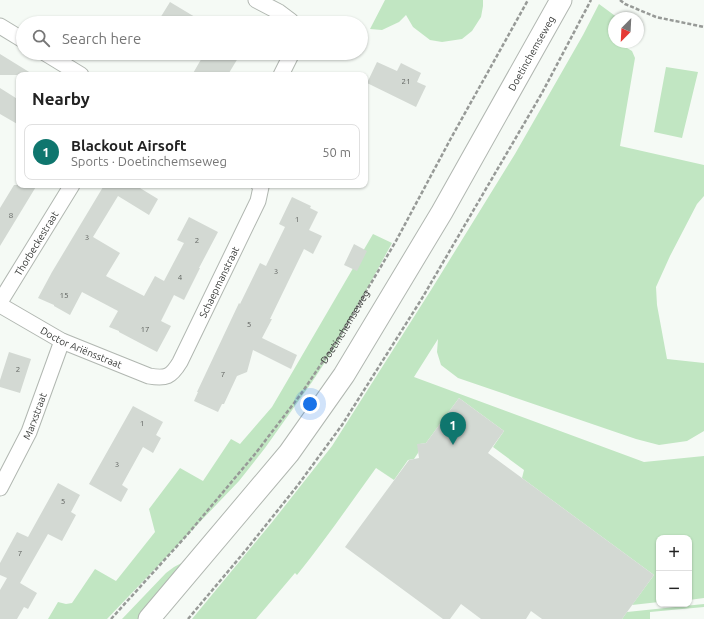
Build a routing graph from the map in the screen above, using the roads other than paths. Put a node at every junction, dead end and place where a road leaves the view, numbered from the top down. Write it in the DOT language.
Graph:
graph roads {
  1 [pos="256,0"];
  2 [pos="560,0"];
  3 [pos="284,16"];
  4 [pos="0,26"];
  5 [pos="16,36"];
  6 [pos="56,60"];
  7 [pos="288,60"];
  8 [pos="76,72"];
  9 [pos="282,72"];
  10 [pos="70,188"];
  11 [pos="261,188"];
  12 [pos="0,303"];
  13 [pos="62,341"];
  14 [pos="168,376"];
  15 [pos="0,488"];
  16 [pos="149,619"];
  1 -- 3 [label="street"];
  2 -- 16 [label="main road, Doetinchemseweg"];
  4 -- 5 [label="street"];
  6 -- 8 [label="street"];
  7 -- 9 [label="street"];
  10 -- 12 [label="street, Thorbeckestraat"];
  11 -- 14 [label="street, Schaepmanstraat"];
  12 -- 13 [label="street, Doctor Ariënsstraat"];
  13 -- 14 [label="street, Doctor Ariënsstraat"];
  13 -- 15 [label="street, Marxstraat"];
}
